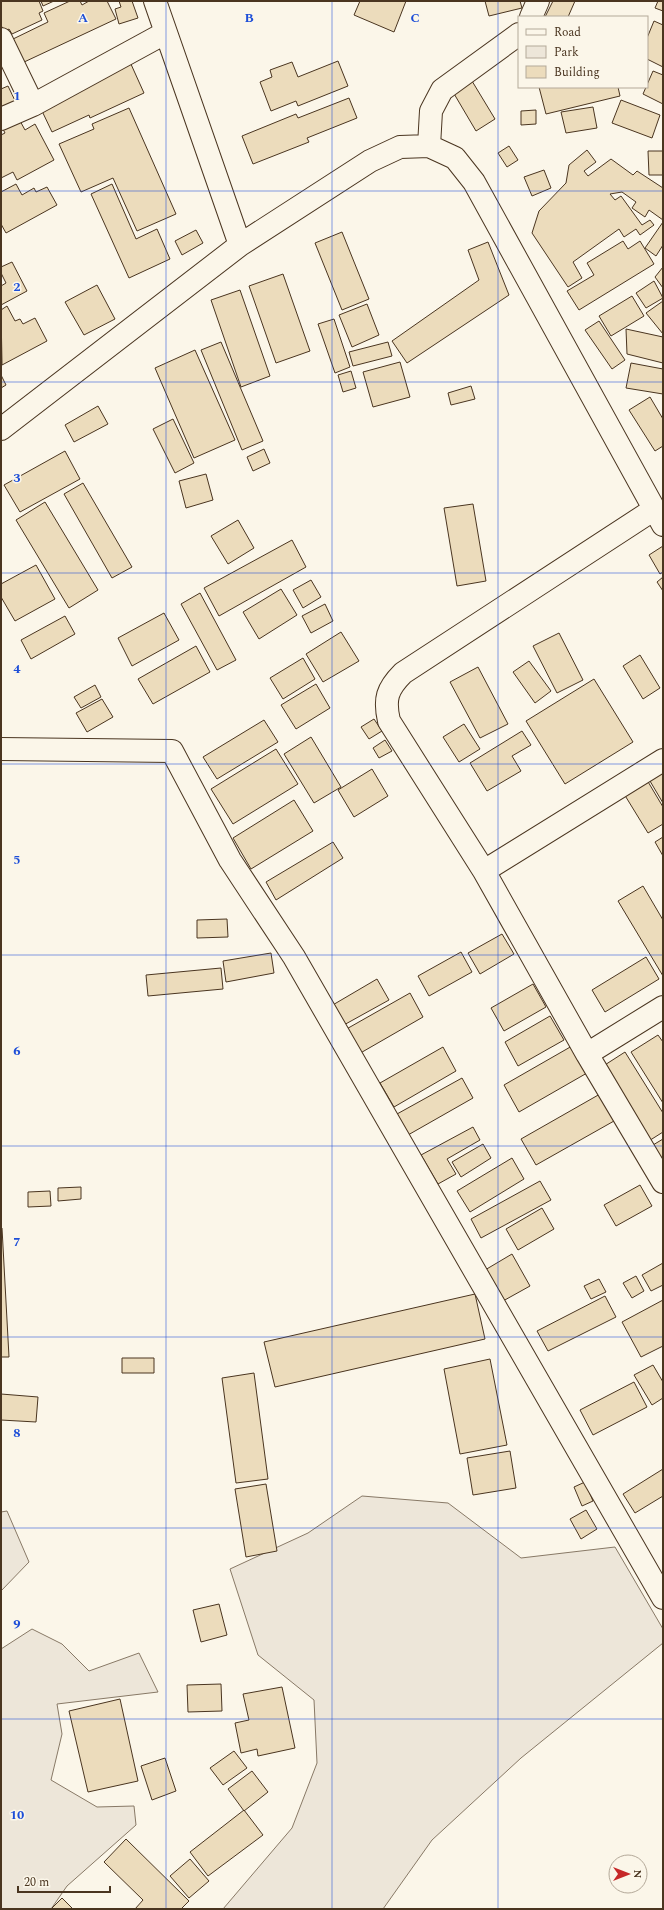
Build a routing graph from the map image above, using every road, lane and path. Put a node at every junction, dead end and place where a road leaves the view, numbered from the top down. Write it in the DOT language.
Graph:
graph roads {
  1 [pos="154,1"];
  2 [pos="538,1"];
  3 [pos="531,16"];
  4 [pos="165,33"];
  5 [pos="518,35"];
  6 [pos="1,40"];
  7 [pos="33,105"];
  8 [pos="1,119"];
  9 [pos="429,146"];
  10 [pos="240,245"];
  11 [pos="1,429"];
  12 [pos="658,518"];
  13 [pos="1,749"];
  14 [pos="663,760"];
  15 [pos="484,871"];
  16 [pos="663,1007"];
  17 [pos="587,1054"];
  18 [pos="663,1182"];
  19 [pos="663,1598"];
  1 -- 4 [label="street"];
  2 -- 3 [label="street"];
  4 -- 7 [label="street"];
  4 -- 10 [label="street"];
  5 -- 9 [label="street"];
  6 -- 7 [label="street"];
  7 -- 8 [label="street"];
  9 -- 10 [label="street"];
  9 -- 12 [label="street"];
  10 -- 11 [label="street"];
  12 -- 15 [label="street"];
  13 -- 19 [label="street"];
  14 -- 15 [label="street"];
  15 -- 17 [label="street"];
  16 -- 17 [label="street"];
  17 -- 18 [label="street"];
}
